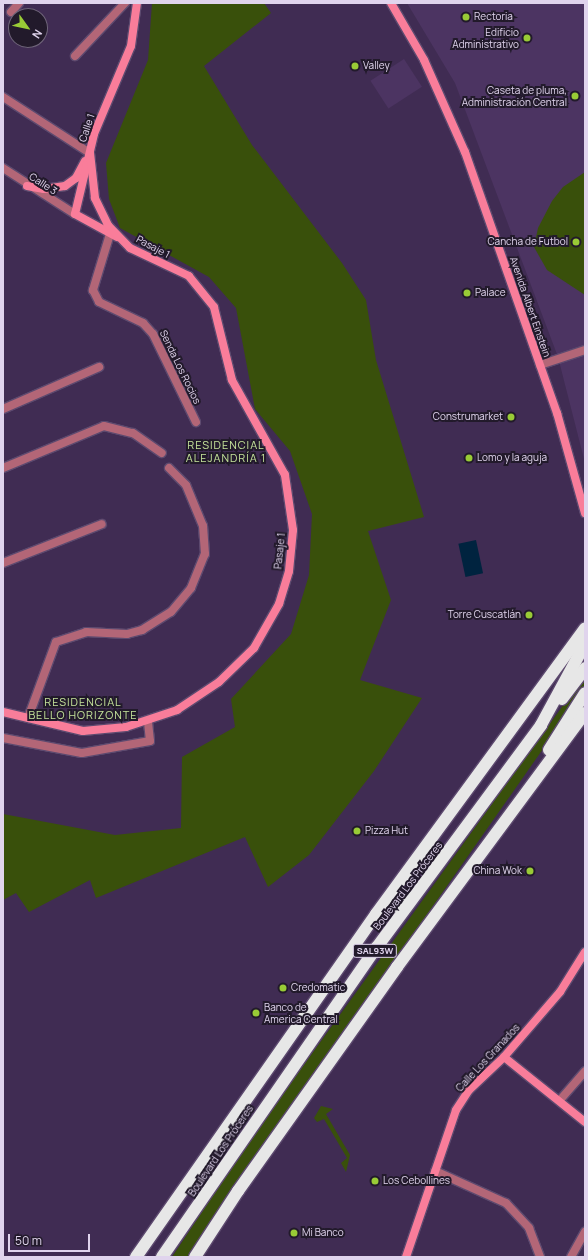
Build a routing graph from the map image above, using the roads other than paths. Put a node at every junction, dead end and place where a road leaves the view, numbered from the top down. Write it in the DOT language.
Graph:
graph roads {
  1 [pos="125,3"];
  2 [pos="137,3"];
  3 [pos="391,3"];
  4 [pos="76,56"];
  5 [pos="3,97"];
  6 [pos="90,153"];
  7 [pos="3,168"];
  8 [pos="27,186"];
  9 [pos="75,214"];
  10 [pos="110,234"];
  11 [pos="119,238"];
  12 [pos="585,350"];
  13 [pos="540,366"];
  14 [pos="99,367"];
  15 [pos="3,409"];
  16 [pos="196,422"];
  17 [pos="162,453"];
  18 [pos="3,468"];
  19 [pos="170,468"];
  20 [pos="585,513"];
  21 [pos="102,524"];
  22 [pos="3,563"];
  23 [pos="585,628"];
  24 [pos="585,644"];
  25 [pos="585,668"];
  26 [pos="585,693"];
  27 [pos="3,712"];
  28 [pos="583,716"];
  29 [pos="28,718"];
  30 [pos="148,722"];
  31 [pos="541,724"];
  32 [pos="3,738"];
  33 [pos="518,803"];
  34 [pos="413,897"];
  35 [pos="376,914"];
  36 [pos="585,952"];
  37 [pos="504,1057"];
  38 [pos="585,1071"];
  39 [pos="560,1100"];
  40 [pos="585,1122"];
  41 [pos="435,1170"];
  42 [pos="585,1232"];
  43 [pos="136,1257"];
  44 [pos="162,1257"];
  45 [pos="195,1257"];
  46 [pos="406,1257"];
  47 [pos="540,1257"];
  48 [pos="571,1257"];
  1 -- 4 [label="street"];
  2 -- 6 [label="street, Calle 1"];
  3 -- 13 [label="street, Avenida Albert Einstein"];
  5 -- 6 [label="street"];
  6 -- 8 [label="street"];
  6 -- 9 [label="street, Calle 1"];
  6 -- 11 [label="street"];
  7 -- 8 [label="street, Calle 3"];
  8 -- 9 [label="street, Calle 3"];
  9 -- 10 [label="street"];
  10 -- 11 [label="street"];
  10 -- 16 [label="street, Senda Los Rocios"];
  11 -- 30 [label="street, Pasaje 1"];
  12 -- 13 [label="street"];
  13 -- 20 [label="street, Avenida Albert Einstein"];
  14 -- 15 [label="street"];
  17 -- 18 [label="street"];
  19 -- 29 [label="street"];
  21 -- 22 [label="street"];
  23 -- 35 [label="highway"];
  24 -- 31 [label="highway, Boulevard Los Próceres / SAL93W"];
  25 -- 31 [label="highway"];
  26 -- 33 [label="highway"];
  27 -- 29 [label="street, Pasaje 1"];
  28 -- 33 [label="highway, SAL93W"];
  29 -- 30 [label="street, Pasaje 1"];
  30 -- 32 [label="street"];
  31 -- 34 [label="highway, Boulevard Los Próceres / SAL93W"];
  33 -- 45 [label="highway, SAL93W"];
  34 -- 35 [label="highway"];
  34 -- 44 [label="highway, Boulevard Los Próceres / SAL93W"];
  35 -- 43 [label="highway"];
  36 -- 37 [label="street, Calle Los Granados"];
  37 -- 39 [label="street"];
  37 -- 41 [label="street, Calle Los Granados"];
  38 -- 39 [label="street"];
  39 -- 40 [label="street"];
  41 -- 46 [label="street, Calle Los Granados"];
  41 -- 47 [label="street"];
  42 -- 48 [label="street"];
}
